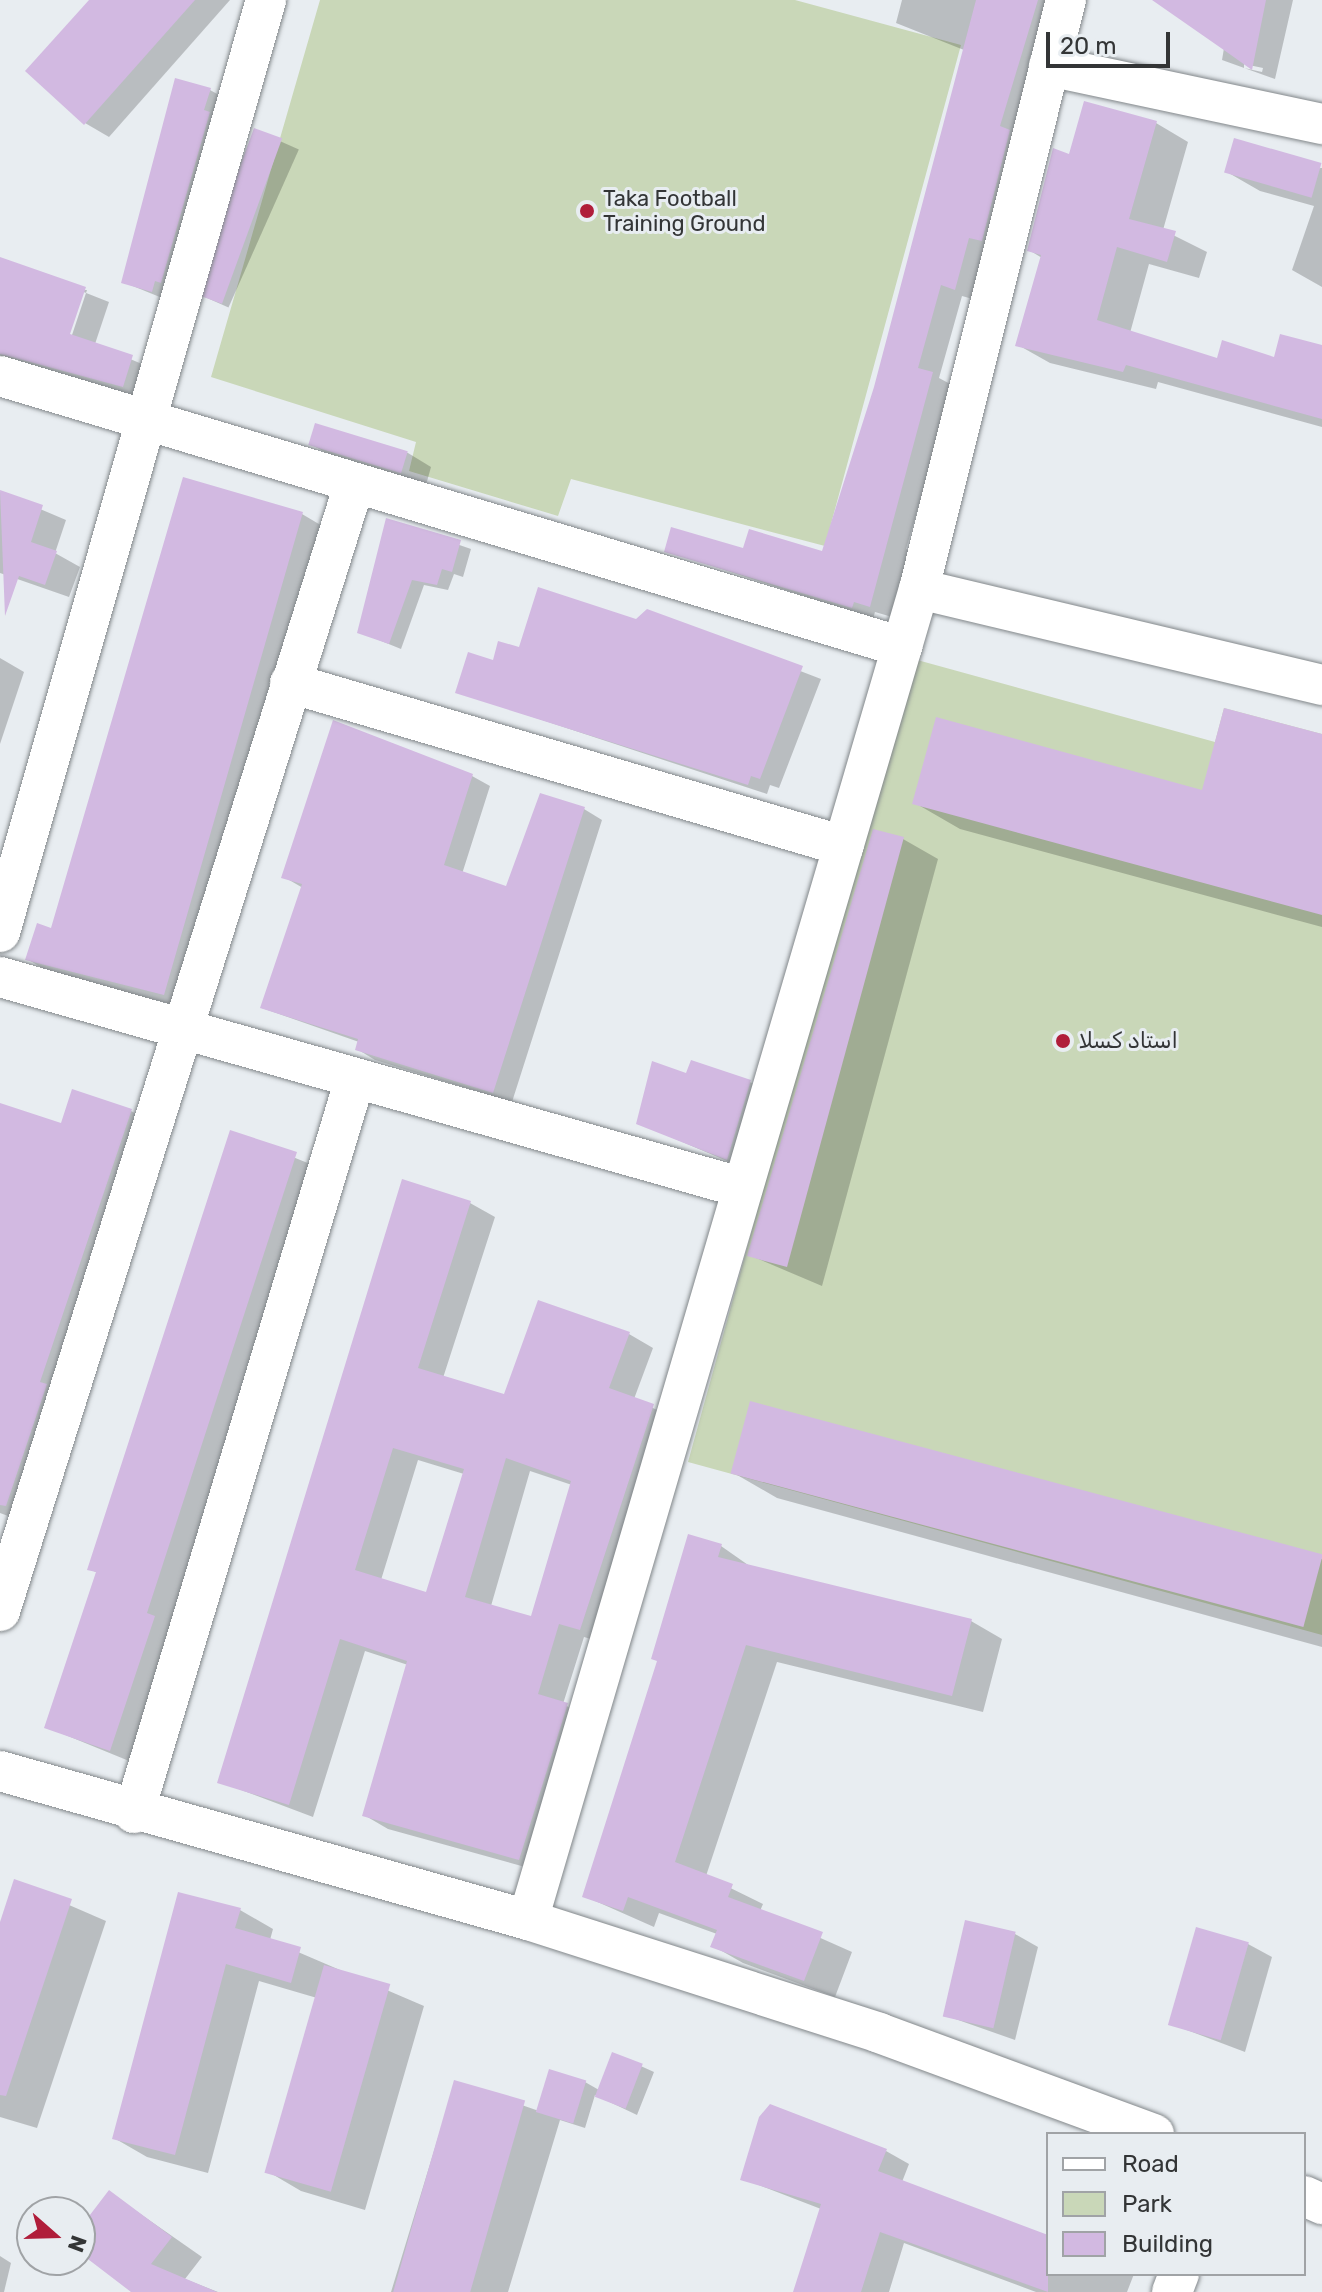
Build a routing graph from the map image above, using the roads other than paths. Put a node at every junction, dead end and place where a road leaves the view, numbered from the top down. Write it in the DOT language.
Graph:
graph roads {
  1 [pos="266,0"];
  2 [pos="1066,0"];
  3 [pos="1049,66"];
  4 [pos="1322,124"];
  5 [pos="0,376"];
  6 [pos="146,423"];
  7 [pos="354,485"];
  8 [pos="919,589"];
  9 [pos="902,647"];
  10 [pos="290,683"];
  11 [pos="1322,685"];
  12 [pos="844,846"];
  13 [pos="0,932"];
  14 [pos="0,977"];
  15 [pos="180,1031"];
  16 [pos="354,1082"];
  17 [pos="743,1188"];
  18 [pos="0,1611"];
  19 [pos="0,1771"];
  20 [pos="134,1813"];
  21 [pos="528,1920"];
  22 [pos="1149,2132"];
  1 -- 6 [label="street"];
  2 -- 3 [label="street"];
  3 -- 4 [label="street"];
  3 -- 8 [label="street"];
  5 -- 6 [label="street"];
  6 -- 7 [label="street"];
  6 -- 13 [label="street"];
  7 -- 9 [label="street"];
  7 -- 10 [label="street"];
  8 -- 9 [label="street"];
  8 -- 11 [label="street"];
  9 -- 12 [label="street"];
  10 -- 12 [label="street"];
  10 -- 15 [label="street"];
  12 -- 17 [label="street"];
  14 -- 15 [label="street"];
  15 -- 16 [label="street"];
  15 -- 18 [label="street"];
  16 -- 17 [label="street"];
  16 -- 20 [label="street"];
  17 -- 21 [label="street"];
  19 -- 20 [label="street"];
  20 -- 21 [label="street"];
  21 -- 22 [label="street"];
}
